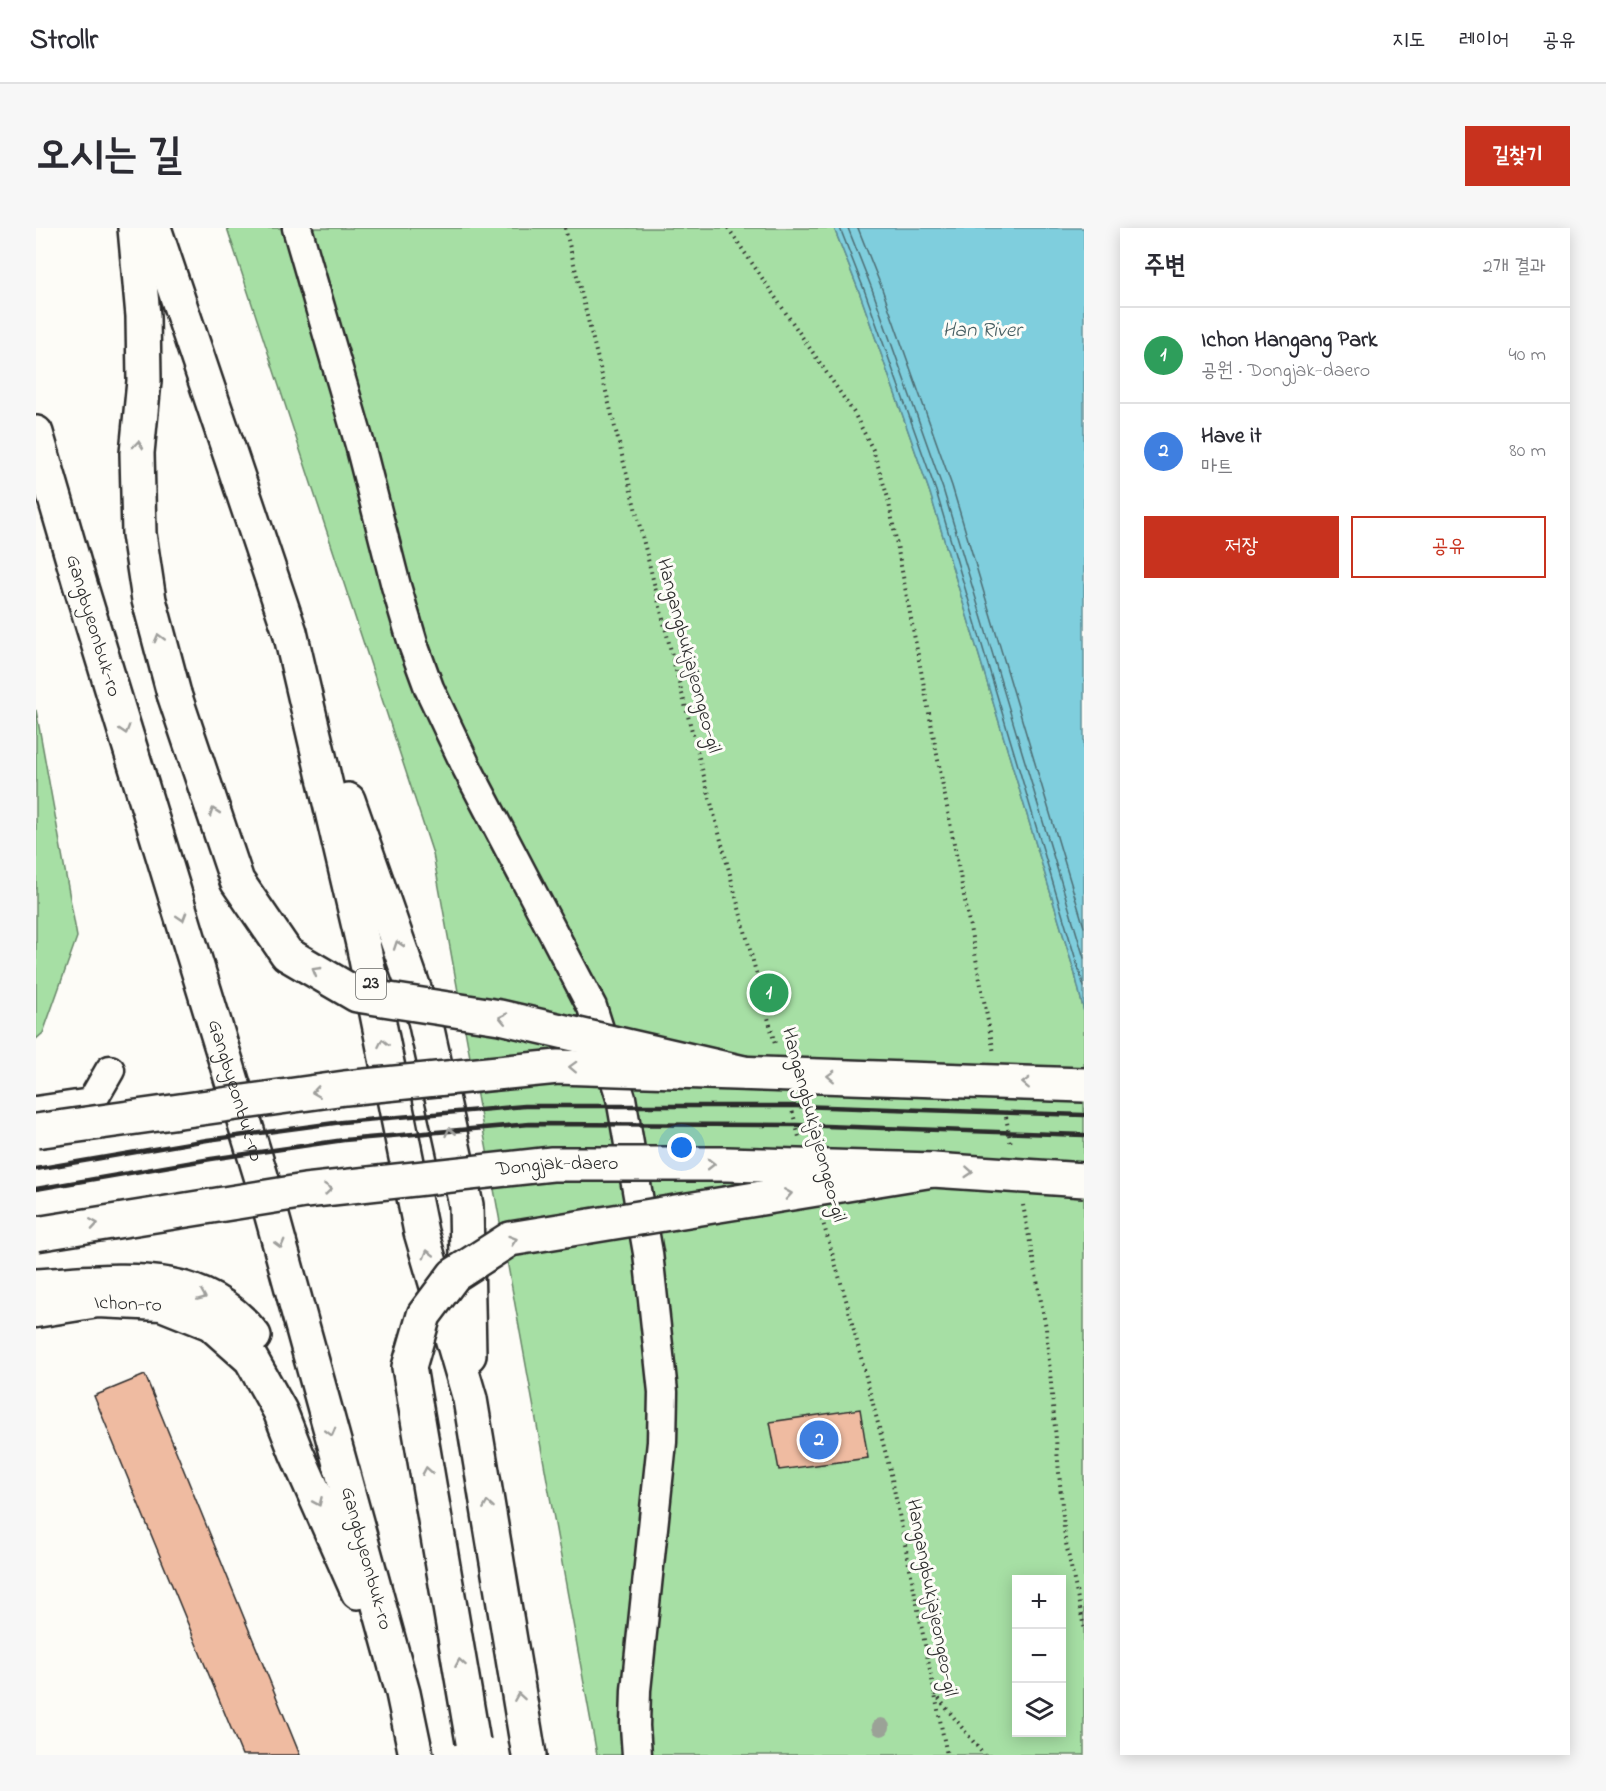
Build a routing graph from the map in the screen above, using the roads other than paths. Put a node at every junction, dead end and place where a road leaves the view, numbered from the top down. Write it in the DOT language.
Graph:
graph roads {
  1 [pos="135,228"];
  2 [pos="154,228"];
  3 [pos="297,228"];
  4 [pos="36,433"];
  5 [pos="36,518"];
  6 [pos="80,584"];
  7 [pos="290,632"];
  8 [pos="110,1070"];
  9 [pos="744,1073"];
  10 [pos="1084,1085"];
  11 [pos="36,1111"];
  12 [pos="36,1131"];
  13 [pos="933,1170"];
  14 [pos="1084,1180"];
  15 [pos="36,1234"];
  16 [pos="36,1286"];
  17 [pos="36,1312"];
  18 [pos="216,1328"];
  19 [pos="471,1399"];
  20 [pos="296,1452"];
  21 [pos="403,1693"];
  22 [pos="475,1748"];
  23 [pos="416,1755"];
  24 [pos="529,1755"];
  25 [pos="637,1755"];
  9 -- 1 [label="main road, one-way, bridge"];
  2 -- 7 [label="main road, 23"];
  3 -- 25 [label="street"];
  4 -- 6 [label="main road, Gangbyeonbuk-ro"];
  5 -- 6 [label="main road"];
  6 -- 21 [label="main road, Gangbyeonbuk-ro, one-way"];
  19 -- 7 [label="main road, 23, one-way"];
  19 -- 7 [label="main road, 23, one-way"];
  8 -- 11 [label="street"];
  10 -- 9 [label="main road, one-way, bridge"];
  9 -- 12 [label="main road, one-way, bridge"];
  13 -- 14 [label="main road, Dongjak-daero, one-way, bridge"];
  15 -- 13 [label="main road, Dongjak-daero, one-way, bridge"];
  22 -- 13 [label="main road, one-way, bridge"];
  16 -- 20 [label="main road, one-way"];
  17 -- 18 [label="street, Ichon-ro"];
  18 -- 20 [label="main road"];
  24 -- 19 [label="main road, 23, one-way"];
  20 -- 21 [label="main road, one-way"];
  21 -- 23 [label="main road, Gangbyeonbuk-ro"];
}
